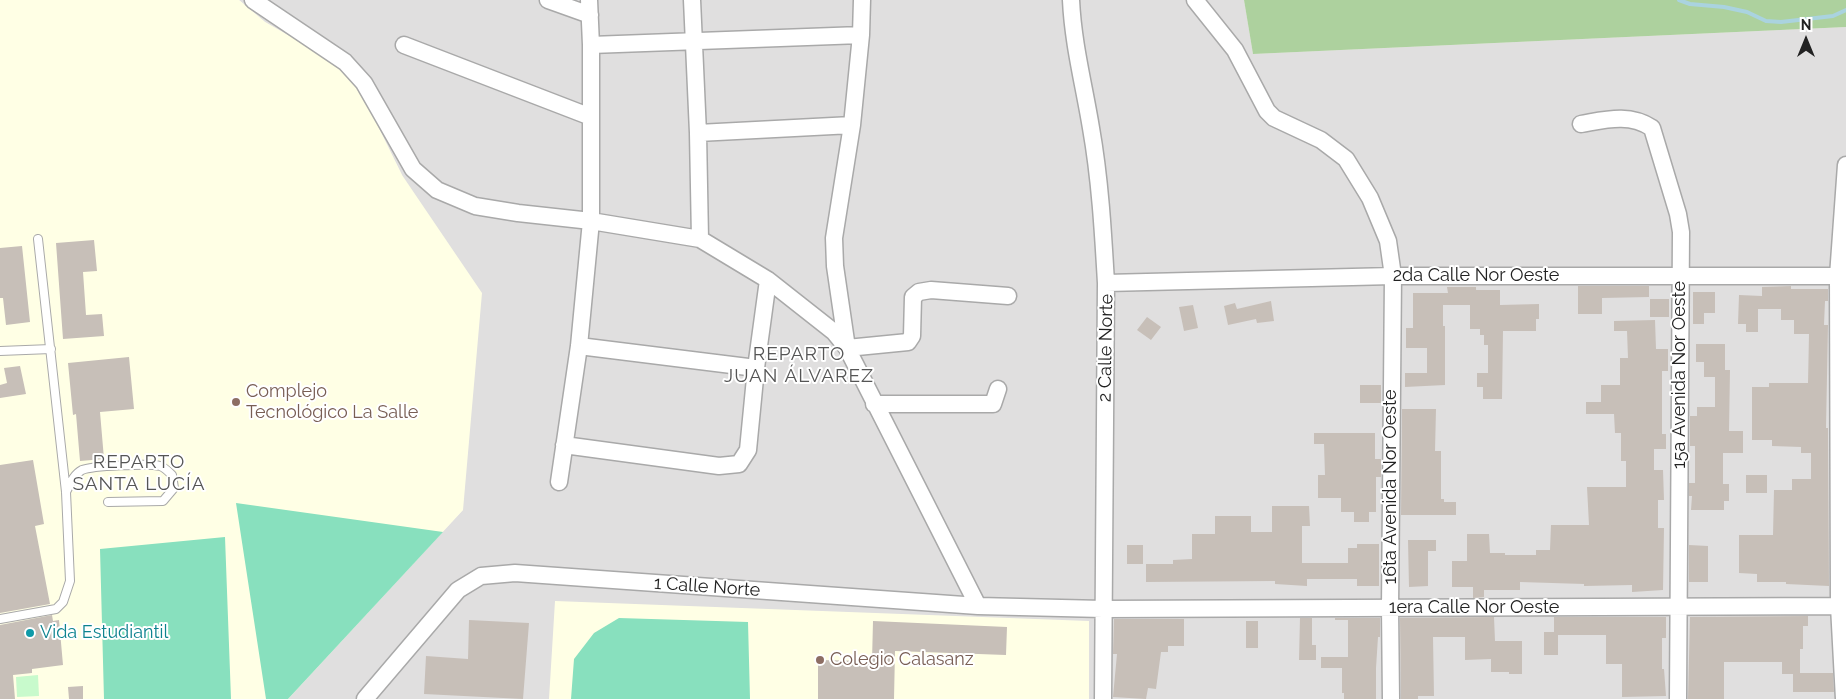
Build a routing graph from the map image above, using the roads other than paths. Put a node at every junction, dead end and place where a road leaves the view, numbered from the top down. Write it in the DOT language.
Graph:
graph roads {
  1 [pos="253,0"];
  2 [pos="548,0"];
  3 [pos="692,0"];
  4 [pos="862,0"];
  5 [pos="1071,0"];
  6 [pos="1195,0"];
  7 [pos="590,7"];
  8 [pos="861,35"];
  9 [pos="695,42"];
  10 [pos="404,44"];
  11 [pos="591,45"];
  12 [pos="591,117"];
  13 [pos="1581,124"];
  14 [pos="852,125"];
  15 [pos="698,132"];
  16 [pos="1846,165"];
  17 [pos="591,221"];
  18 [pos="38,239"];
  19 [pos="700,239"];
  20 [pos="1393,276"];
  21 [pos="1680,276"];
  22 [pos="1842,276"];
  23 [pos="768,280"];
  24 [pos="1106,283"];
  25 [pos="1008,296"];
  26 [pos="579,346"];
  27 [pos="847,348"];
  28 [pos="51,349"];
  29 [pos="0,351"];
  30 [pos="756,368"];
  31 [pos="998,389"];
  32 [pos="874,404"];
  33 [pos="564,445"];
  34 [pos="559,482"];
  35 [pos="66,492"];
  36 [pos="108,502"];
  37 [pos="978,606"];
  38 [pos="1842,606"];
  39 [pos="1680,607"];
  40 [pos="1390,608"];
  41 [pos="1103,609"];
  42 [pos="0,619"];
  43 [pos="365,699"];
  44 [pos="1102,699"];
  45 [pos="1391,699"];
  46 [pos="1678,699"];
  47 [pos="1844,699"];
  1 -- 17 [label="street"];
  2 -- 7 [label="street"];
  3 -- 9 [label="street"];
  4 -- 8 [label="street"];
  5 -- 24 [label="street, 2 Calle Norte"];
  6 -- 20 [label="street, 16ta Avenida Nor Oeste"];
  7 -- 11 [label="street"];
  8 -- 9 [label="street"];
  8 -- 14 [label="street"];
  9 -- 11 [label="street"];
  9 -- 15 [label="street"];
  10 -- 12 [label="street"];
  11 -- 12 [label="street"];
  12 -- 17 [label="street"];
  13 -- 21 [label="street, 15a Avenida Nor Oeste"];
  14 -- 15 [label="street"];
  14 -- 27 [label="street"];
  15 -- 19 [label="street"];
  16 -- 22 [label="street"];
  17 -- 19 [label="street"];
  17 -- 26 [label="street"];
  18 -- 28 [label="lane"];
  19 -- 23 [label="street"];
  20 -- 21 [label="street, 2da Calle Nor Oeste"];
  20 -- 24 [label="street, 2da Calle Nor Oeste"];
  20 -- 40 [label="street, 16ta Avenida Nor Oeste"];
  21 -- 22 [label="street, 2da Calle Nor Oeste"];
  21 -- 39 [label="street, 15a Avenida Nor Oeste"];
  22 -- 38 [label="street"];
  23 -- 27 [label="street"];
  23 -- 30 [label="street"];
  24 -- 41 [label="street, 2 Calle Norte"];
  25 -- 27 [label="street"];
  26 -- 30 [label="street"];
  26 -- 33 [label="street"];
  27 -- 32 [label="street"];
  28 -- 29 [label="lane"];
  28 -- 35 [label="lane"];
  30 -- 33 [label="street"];
  31 -- 32 [label="street"];
  32 -- 37 [label="street"];
  33 -- 34 [label="street"];
  35 -- 36 [label="lane"];
  35 -- 42 [label="lane"];
  37 -- 41 [label="street, 1 Calle Norte"];
  37 -- 43 [label="street, 1 Calle Norte"];
  38 -- 39 [label="street, 1era Calle Nor Oeste"];
  38 -- 47 [label="street"];
  39 -- 40 [label="street, 1era Calle Nor Oeste"];
  39 -- 46 [label="street, 15a Avenida Nor Oeste"];
  40 -- 41 [label="street, 1era Calle Nor Oeste"];
  40 -- 45 [label="street, 16ta Avenida Nor Oeste"];
  41 -- 44 [label="street, 2 Calle Norte"];
}
